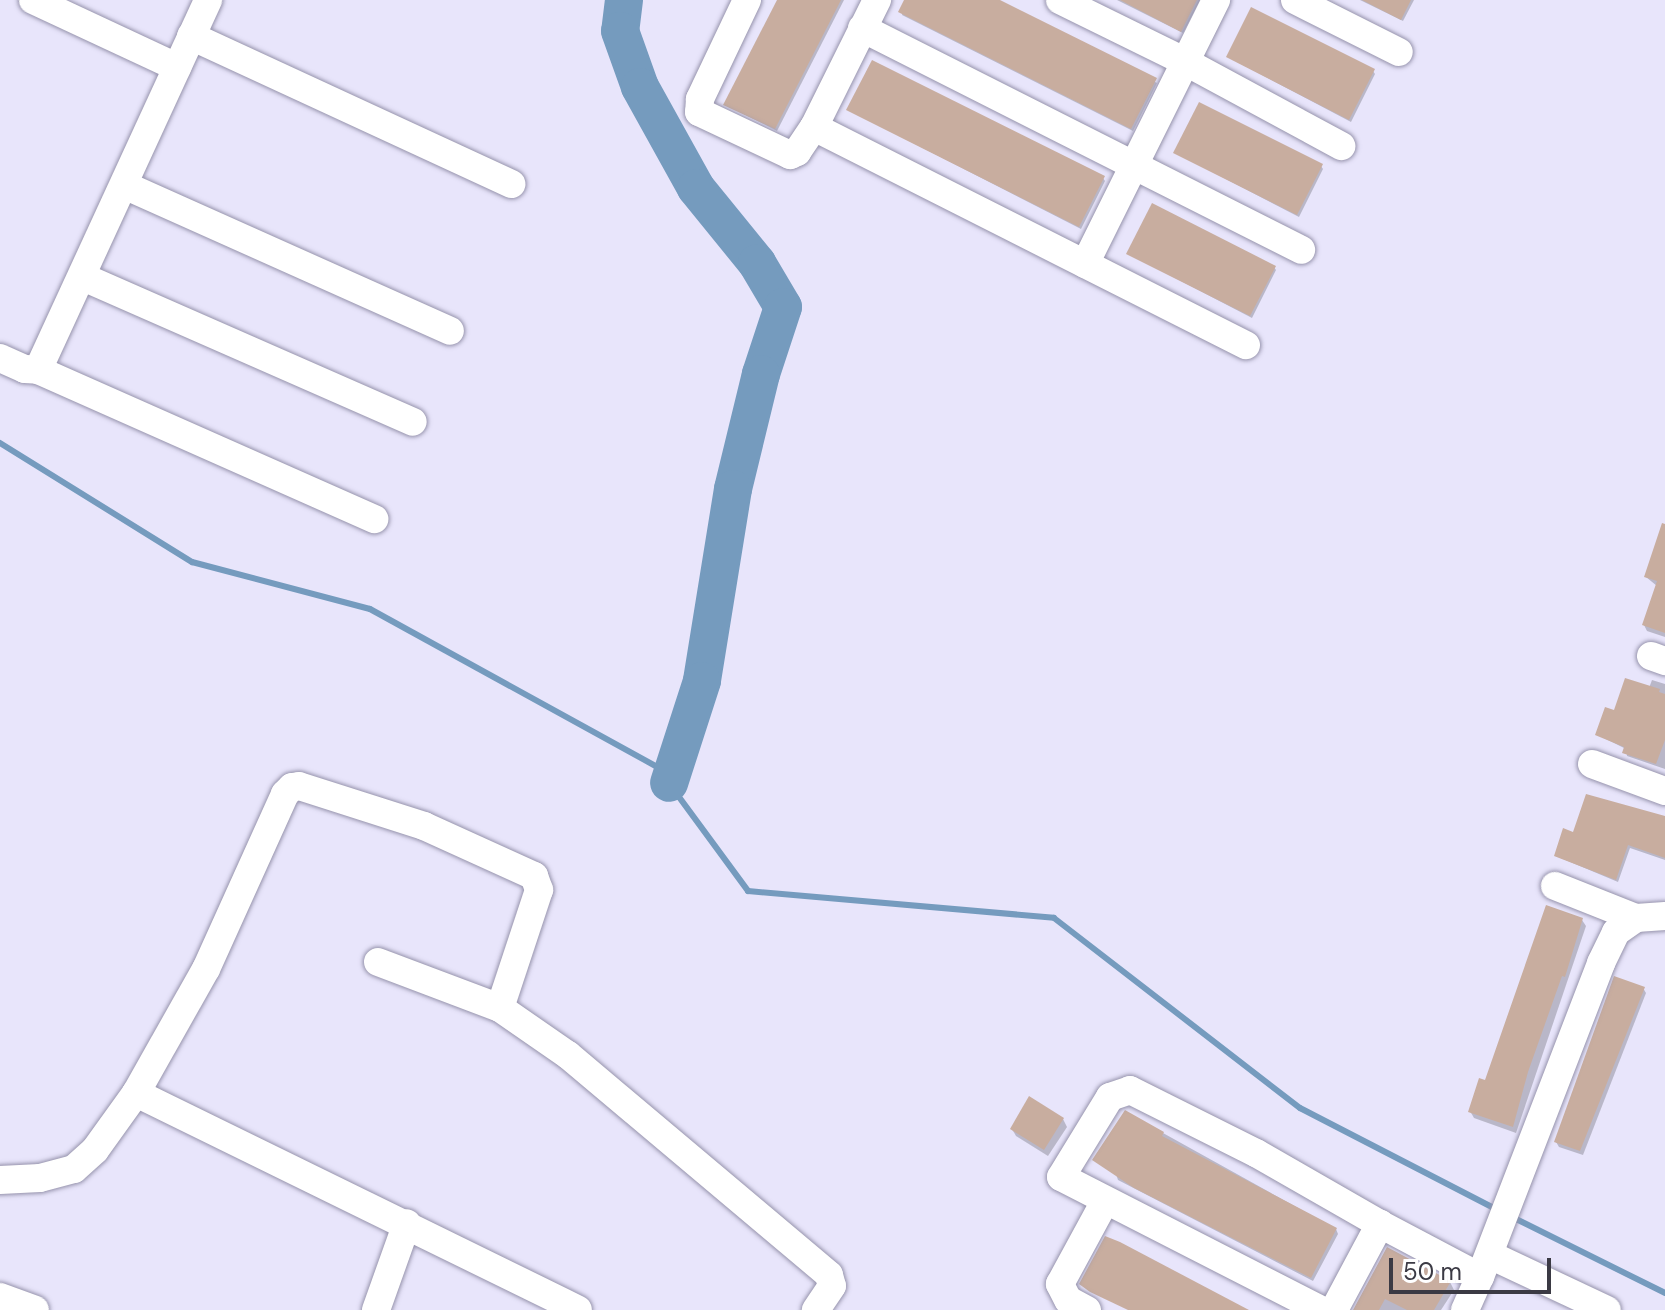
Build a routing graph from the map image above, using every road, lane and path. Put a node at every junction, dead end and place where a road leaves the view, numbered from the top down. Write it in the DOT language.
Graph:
graph roads {
  1 [pos="33,0"];
  2 [pos="208,0"];
  3 [pos="747,0"];
  4 [pos="877,0"];
  5 [pos="1060,0"];
  6 [pos="1216,0"];
  7 [pos="1295,0"];
  8 [pos="862,28"];
  9 [pos="191,36"];
  10 [pos="1399,52"];
  11 [pos="1184,61"];
  12 [pos="177,67"];
  13 [pos="814,127"];
  14 [pos="1341,146"];
  15 [pos="1132,164"];
  16 [pos="511,184"];
  17 [pos="124,185"];
  18 [pos="1301,250"];
  19 [pos="1085,264"];
  20 [pos="83,277"];
  21 [pos="450,331"];
  22 [pos="1246,345"];
  23 [pos="0,358"];
  24 [pos="38,370"];
  25 [pos="413,422"];
  26 [pos="374,519"];
  27 [pos="1592,764"];
  28 [pos="1665,791"];
  29 [pos="1555,886"];
  30 [pos="1665,916"];
  31 [pos="1636,918"];
  32 [pos="378,962"];
  33 [pos="500,1008"];
  34 [pos="136,1093"];
  35 [pos="0,1180"];
  36 [pos="1105,1201"];
  37 [pos="407,1223"];
  38 [pos="1380,1224"];
  39 [pos="1489,1256"];
  40 [pos="0,1297"];
  41 [pos="35,1310"];
  42 [pos="376,1310"];
  43 [pos="578,1310"];
  44 [pos="816,1310"];
  45 [pos="1087,1310"];
  46 [pos="1321,1310"];
  47 [pos="1334,1310"];
  48 [pos="1465,1310"];
  49 [pos="1607,1310"];
  1 -- 12 [label="street"];
  2 -- 9 [label="street"];
  3 -- 13 [label="street"];
  4 -- 8 [label="street"];
  5 -- 11 [label="street"];
  6 -- 11 [label="street"];
  7 -- 10 [label="street"];
  8 -- 13 [label="street"];
  8 -- 15 [label="street"];
  9 -- 12 [label="street"];
  9 -- 16 [label="street"];
  11 -- 14 [label="street"];
  11 -- 15 [label="street"];
  12 -- 17 [label="street"];
  13 -- 19 [label="street"];
  15 -- 18 [label="street"];
  15 -- 19 [label="street"];
  17 -- 20 [label="street"];
  17 -- 21 [label="street"];
  19 -- 22 [label="street"];
  20 -- 24 [label="street"];
  20 -- 25 [label="street"];
  23 -- 24 [label="street"];
  24 -- 26 [label="street"];
  27 -- 28 [label="street"];
  29 -- 31 [label="street"];
  30 -- 31 [label="street"];
  31 -- 39 [label="street"];
  32 -- 33 [label="street"];
  33 -- 34 [label="street"];
  33 -- 44 [label="street"];
  34 -- 35 [label="street"];
  34 -- 37 [label="street"];
  36 -- 38 [label="street"];
  36 -- 45 [label="street"];
  36 -- 46 [label="street"];
  37 -- 42 [label="street"];
  37 -- 43 [label="street"];
  38 -- 39 [label="street"];
  38 -- 47 [label="street"];
  39 -- 48 [label="street"];
  39 -- 49 [label="street"];
  40 -- 41 [label="street"];
}
